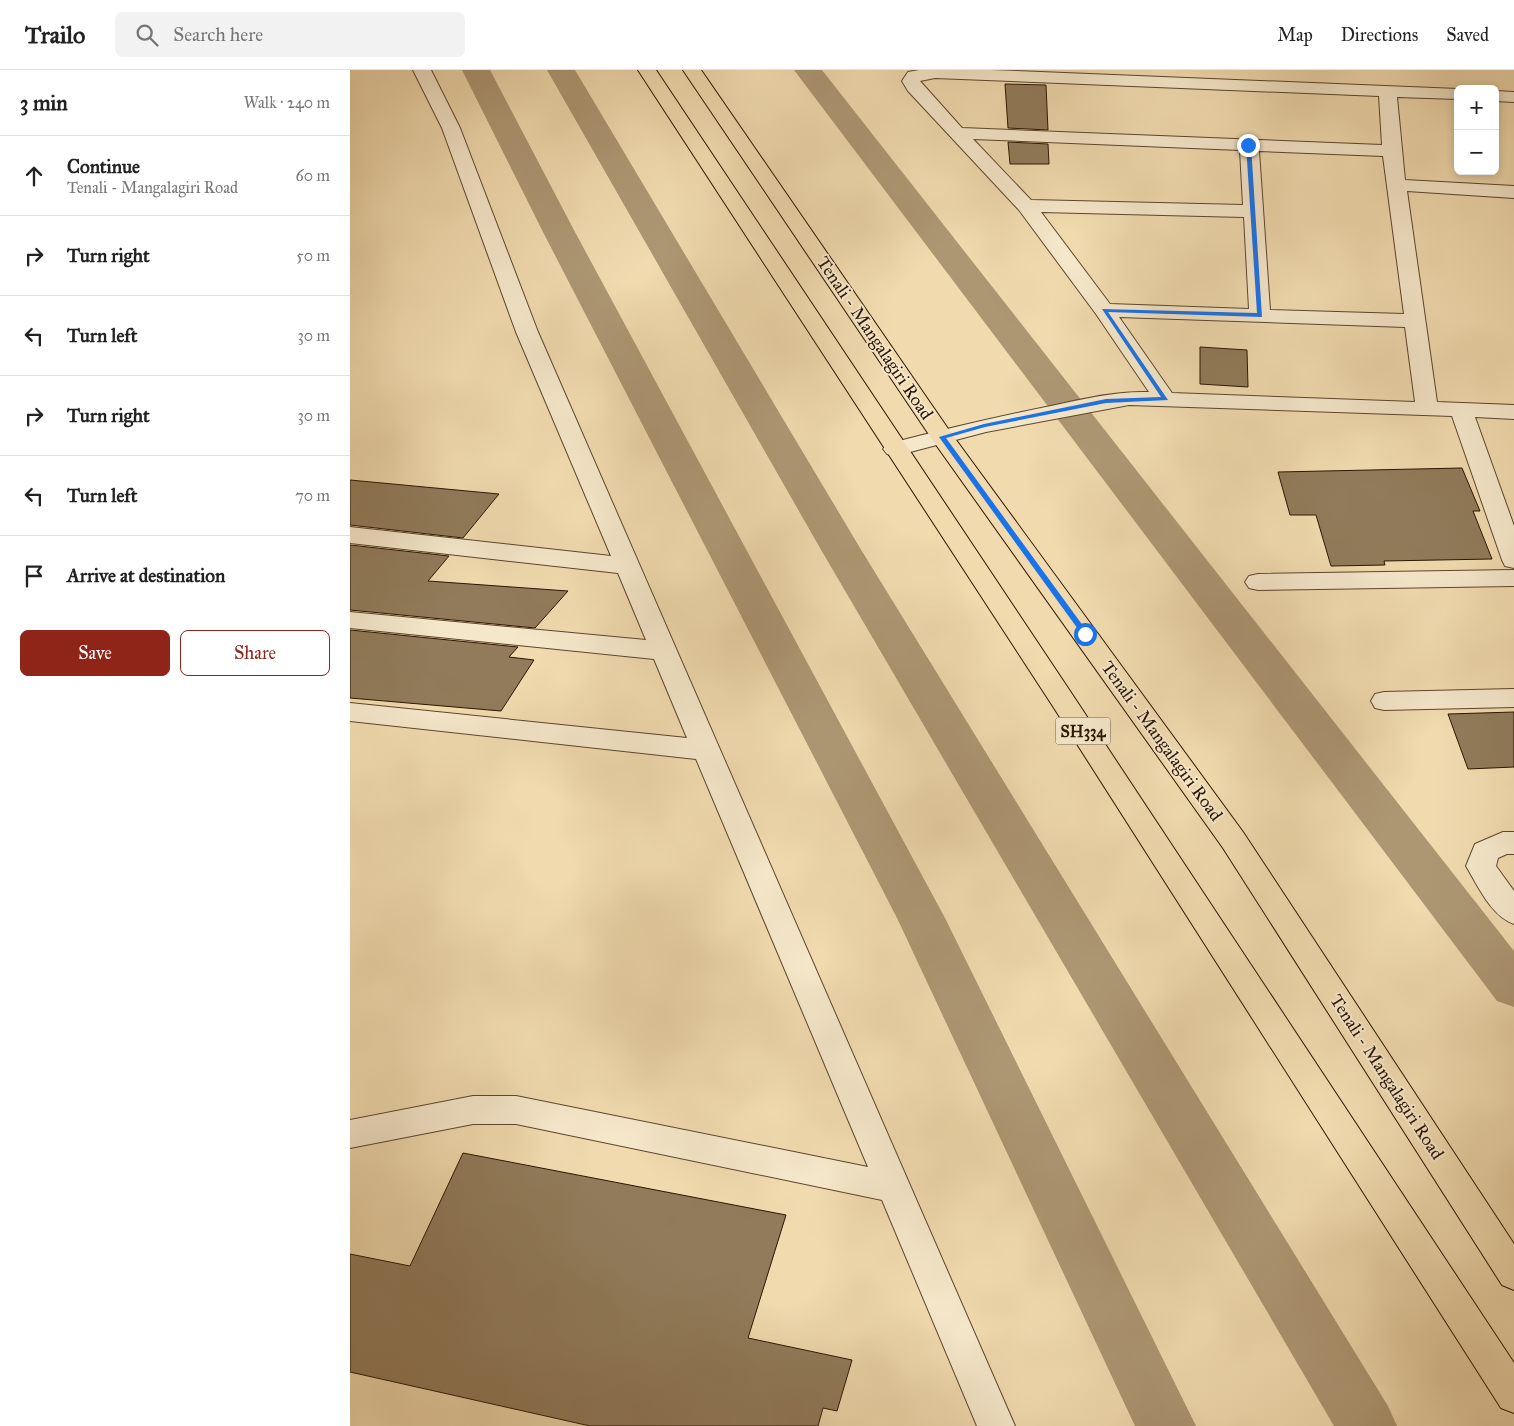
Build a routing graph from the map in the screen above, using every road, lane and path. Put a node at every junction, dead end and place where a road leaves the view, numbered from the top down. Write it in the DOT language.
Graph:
graph roads {
  1 [pos="422,70"];
  2 [pos="647,70"];
  3 [pos="692,70"];
  4 [pos="1388,91"];
  5 [pos="1454,94"];
  6 [pos="1499,96"];
  7 [pos="1514,97"];
  8 [pos="959,133"];
  9 [pos="1248,145"];
  10 [pos="1392,151"];
  11 [pos="1396,185"];
  12 [pos="1514,192"];
  13 [pos="1026,206"];
  14 [pos="1253,211"];
  15 [pos="1104,310"];
  16 [pos="1260,315"];
  17 [pos="1415,321"];
  18 [pos="1165,399"];
  19 [pos="1427,409"];
  20 [pos="1461,410"];
  21 [pos="1514,412"];
  22 [pos="942,437"];
  23 [pos="896,449"];
  24 [pos="350,535"];
  25 [pos="1514,560"];
  26 [pos="628,566"];
  27 [pos="1514,578"];
  28 [pos="1258,582"];
  29 [pos="350,620"];
  30 [pos="665,651"];
  31 [pos="1514,698"];
  32 [pos="1384,701"];
  33 [pos="350,712"];
  34 [pos="707,750"];
  35 [pos="1514,843"];
  36 [pos="1514,912"];
  37 [pos="350,1134"];
  38 [pos="892,1187"];
  39 [pos="1514,1274"];
  40 [pos="1514,1395"];
  41 [pos="996,1426"];
  1 -- 26 [label="street"];
  2 -- 23 [label="main road, SH334"];
  3 -- 22 [label="main road, Tenali - Mangalagiri Road"];
  4 -- 5 [label="street"];
  4 -- 8 [label="street"];
  4 -- 10 [label="street"];
  6 -- 7 [label="street"];
  8 -- 9 [label="street"];
  8 -- 13 [label="street"];
  9 -- 10 [label="street"];
  9 -- 14 [label="street"];
  10 -- 11 [label="street"];
  11 -- 12 [label="street"];
  11 -- 17 [label="street"];
  13 -- 14 [label="street"];
  13 -- 15 [label="street"];
  14 -- 16 [label="street"];
  15 -- 16 [label="street"];
  15 -- 18 [label="street"];
  16 -- 17 [label="street"];
  17 -- 19 [label="street"];
  18 -- 19 [label="street"];
  18 -- 22 [label="street"];
  19 -- 20 [label="street"];
  20 -- 21 [label="street"];
  20 -- 25 [label="street"];
  22 -- 23 [label="street"];
  22 -- 39 [label="main road, Tenali - Mangalagiri Road"];
  23 -- 40 [label="main road, SH334"];
  24 -- 26 [label="street"];
  26 -- 30 [label="street"];
  27 -- 28 [label="street"];
  29 -- 30 [label="street"];
  30 -- 34 [label="street"];
  31 -- 32 [label="street"];
  33 -- 34 [label="street"];
  34 -- 38 [label="street"];
  35 -- 36 [label="street"];
  37 -- 38 [label="street"];
  38 -- 41 [label="street"];
}
